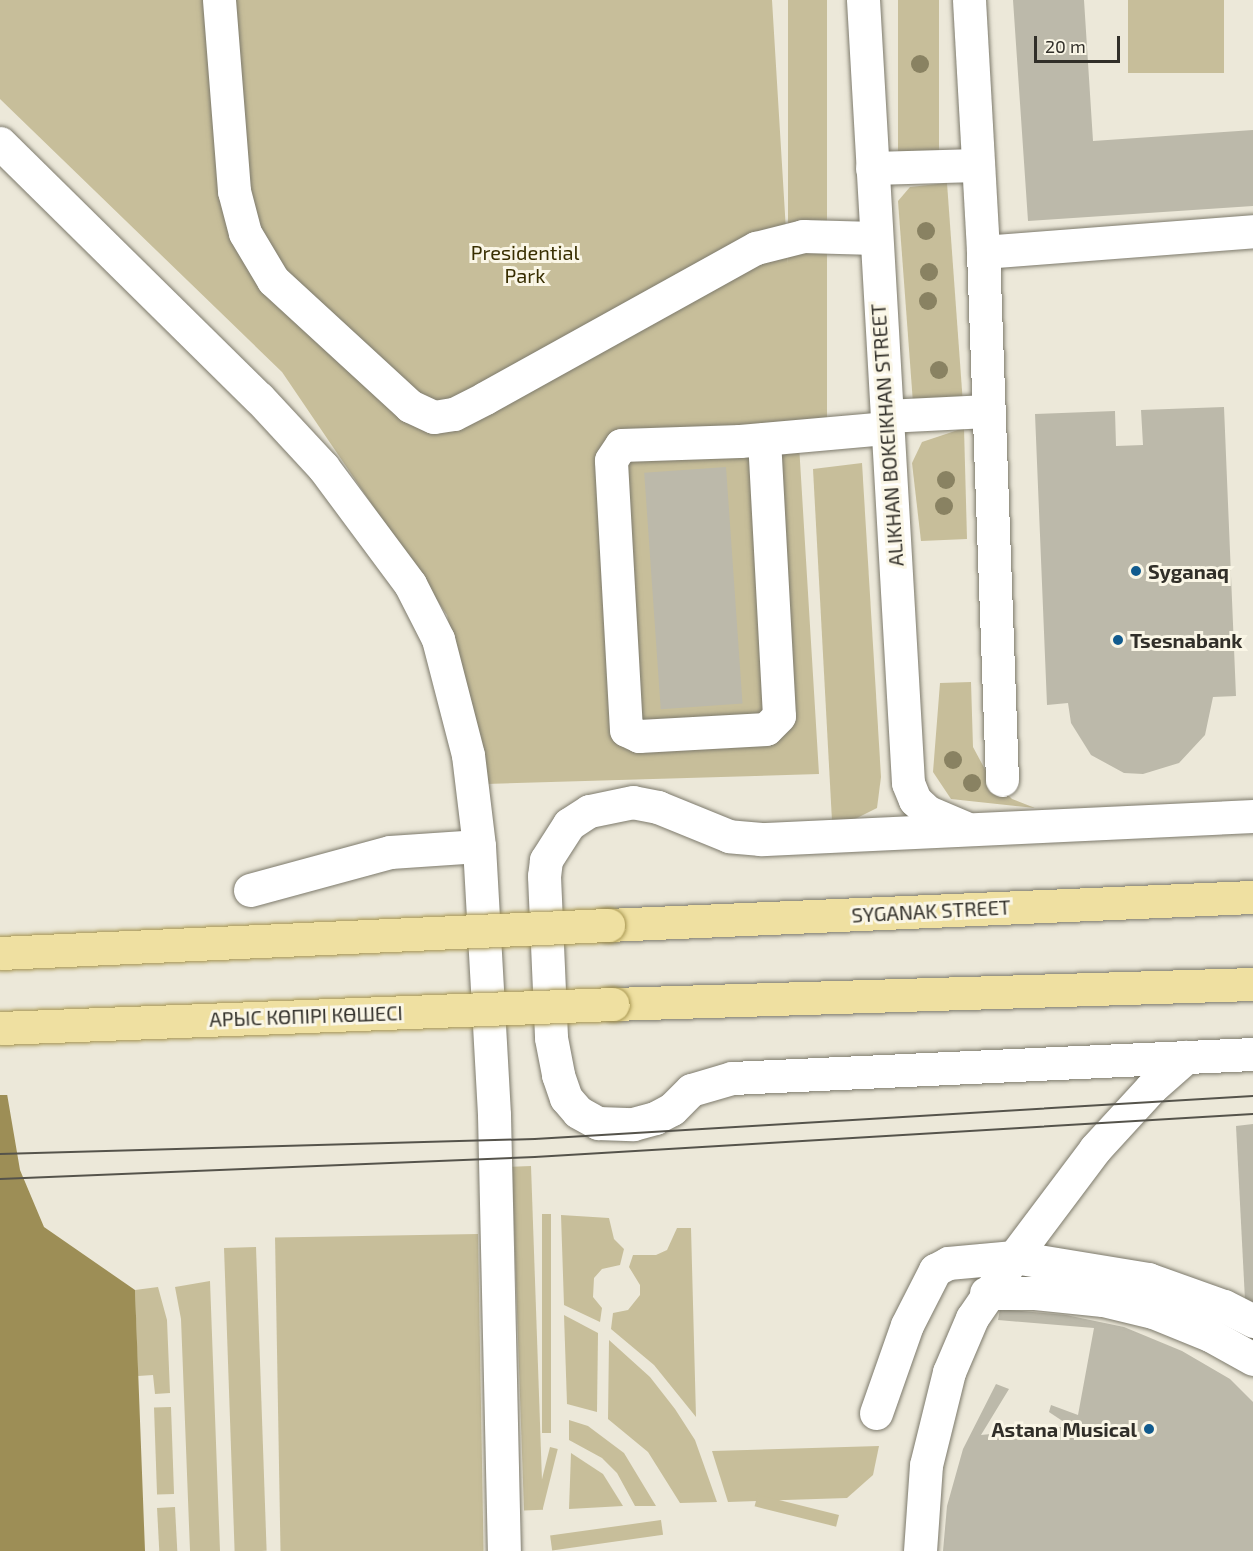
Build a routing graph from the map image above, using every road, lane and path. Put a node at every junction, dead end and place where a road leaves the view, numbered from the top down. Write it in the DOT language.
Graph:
graph roads {
  1 [pos="219,0"];
  2 [pos="863,0"];
  3 [pos="969,0"];
  4 [pos="0,143"];
  5 [pos="978,165"];
  6 [pos="872,168"];
  7 [pos="1253,231"];
  8 [pos="875,238"];
  9 [pos="983,252"];
  10 [pos="986,411"];
  11 [pos="887,422"];
  12 [pos="764,439"];
  13 [pos="1002,780"];
  14 [pos="1253,816"];
  15 [pos="975,830"];
  16 [pos="479,846"];
  17 [pos="250,890"];
  18 [pos="1253,897"];
  19 [pos="0,953"];
  20 [pos="1253,984"];
  21 [pos="0,1028"];
  22 [pos="1253,1054"];
  23 [pos="1186,1057"];
  24 [pos="1014,1257"];
  25 [pos="986,1293"];
  26 [pos="1253,1321"];
  27 [pos="1253,1359"];
  28 [pos="876,1413"];
  29 [pos="504,1551"];
  30 [pos="921,1551"];
  1 -- 8 [label="street"];
  2 -- 6 [label="street, ALIKHAN BOKEIKHAN STREET"];
  3 -- 5 [label="street"];
  4 -- 16 [label="street"];
  5 -- 6 [label="street"];
  5 -- 9 [label="street"];
  6 -- 8 [label="street, ALIKHAN BOKEIKHAN STREET"];
  7 -- 9 [label="street"];
  8 -- 11 [label="street, ALIKHAN BOKEIKHAN STREET"];
  9 -- 10 [label="street"];
  10 -- 11 [label="street"];
  10 -- 13 [label="street"];
  11 -- 12 [label="street"];
  11 -- 15 [label="street, ALIKHAN BOKEIKHAN STREET"];
  12 -- 12 [label="street"];
  14 -- 15 [label="street"];
  15 -- 23 [label="street"];
  16 -- 17 [label="street"];
  16 -- 29 [label="street"];
  18 -- 19 [label="main road, SYGANAK STREET, bridge"];
  20 -- 21 [label="main road, АРЫС КӨПІРІ КӨШЕСІ, bridge"];
  22 -- 23 [label="street"];
  23 -- 24 [label="street"];
  24 -- 25 [label="street"];
  24 -- 26 [label="street"];
  24 -- 28 [label="street"];
  25 -- 27 [label="street"];
  25 -- 30 [label="street"];
}
